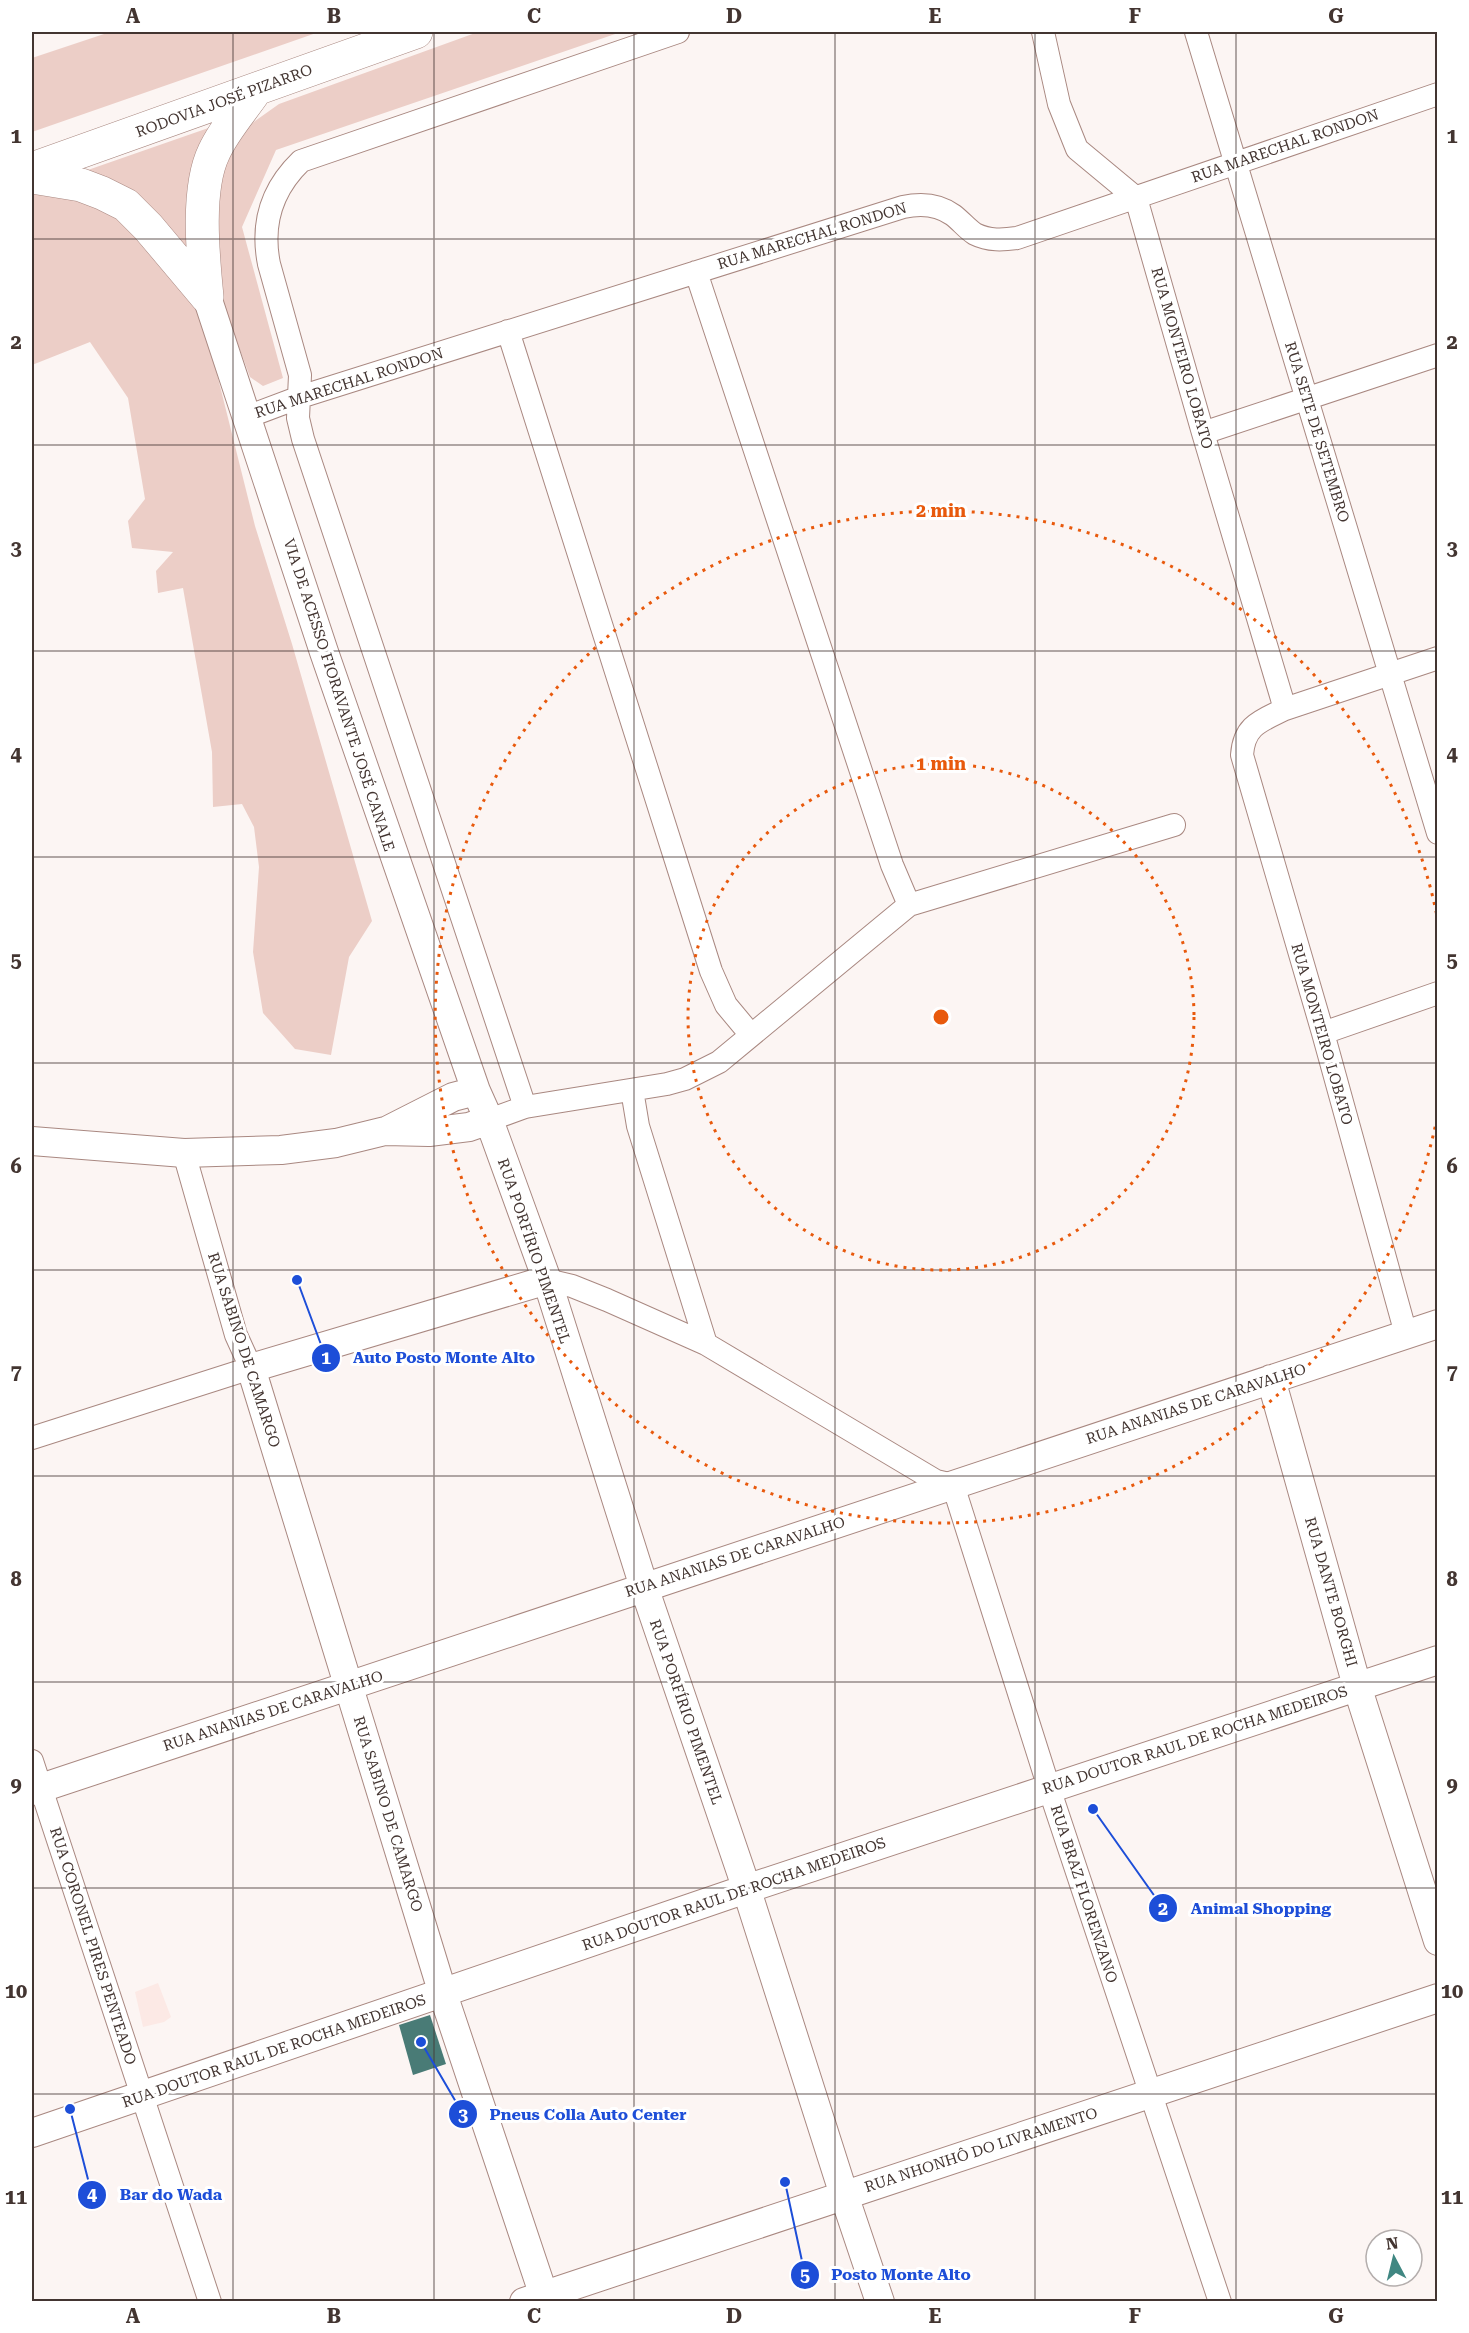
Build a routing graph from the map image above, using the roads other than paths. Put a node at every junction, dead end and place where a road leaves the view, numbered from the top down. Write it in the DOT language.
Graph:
graph roads {
  1 [pos="416,32"];
  2 [pos="678,32"];
  3 [pos="1043,32"];
  4 [pos="1196,32"];
  5 [pos="391,38"];
  6 [pos="255,91"];
  7 [pos="1437,94"];
  8 [pos="1234,163"];
  9 [pos="32,169"];
  10 [pos="32,177"];
  11 [pos="1136,198"];
  12 [pos="696,272"];
  13 [pos="207,297"];
  14 [pos="508,331"];
  15 [pos="1437,355"];
  16 [pos="300,396"];
  17 [pos="1306,398"];
  18 [pos="247,417"];
  19 [pos="1203,433"];
  20 [pos="1437,658"];
  21 [pos="1390,674"];
  22 [pos="1285,709"];
  23 [pos="1174,825"];
  24 [pos="1437,833"];
  25 [pos="909,905"];
  26 [pos="1437,993"];
  27 [pos="1323,1033"];
  28 [pos="751,1035"];
  29 [pos="632,1090"];
  30 [pos="476,1091"];
  31 [pos="525,1107"];
  32 [pos="489,1120"];
  33 [pos="385,1131"];
  34 [pos="32,1141"];
  35 [pos="184,1153"];
  36 [pos="547,1280"];
  37 [pos="1437,1324"];
  38 [pos="1406,1334"];
  39 [pos="706,1344"];
  40 [pos="251,1368"];
  41 [pos="1271,1379"];
  42 [pos="32,1438"];
  43 [pos="953,1485"];
  44 [pos="644,1587"];
  45 [pos="1437,1660"];
  46 [pos="349,1686"];
  47 [pos="1357,1686"];
  48 [pos="32,1761"];
  49 [pos="1049,1788"];
  50 [pos="36,1789"];
  51 [pos="746,1889"];
  52 [pos="1437,1941"];
  53 [pos="443,1994"];
  54 [pos="1437,1998"];
  55 [pos="1151,2093"];
  56 [pos="143,2095"];
  57 [pos="32,2133"];
  58 [pos="844,2195"];
  59 [pos="538,2299"];
  60 [pos="210,2301"];
  61 [pos="880,2301"];
  62 [pos="1220,2301"];
  1 -- 5 [label="main road, RODOVIA JOSÉ PIZARRO"];
  2 -- 16 [label="street"];
  3 -- 11 [label="street"];
  4 -- 8 [label="street, RUA SETE DE SETEMBRO"];
  5 -- 6 [label="main road, RODOVIA JOSÉ PIZARRO"];
  6 -- 9 [label="main road, RODOVIA JOSÉ PIZARRO"];
  6 -- 13 [label="main road"];
  7 -- 8 [label="street, RUA MARECHAL RONDON"];
  8 -- 11 [label="street, RUA MARECHAL RONDON"];
  8 -- 17 [label="street, RUA SETE DE SETEMBRO"];
  10 -- 13 [label="main road"];
  11 -- 12 [label="street, RUA MARECHAL RONDON"];
  11 -- 19 [label="street, RUA MONTEIRO LOBATO"];
  12 -- 14 [label="street, RUA MARECHAL RONDON"];
  12 -- 25 [label="street"];
  13 -- 18 [label="street, VIA DE ACESSO FIORAVANTE JOSÉ CANALE"];
  14 -- 16 [label="street, RUA MARECHAL RONDON"];
  14 -- 28 [label="street"];
  15 -- 17 [label="street"];
  16 -- 18 [label="street, RUA MARECHAL RONDON"];
  16 -- 31 [label="street"];
  17 -- 19 [label="street"];
  17 -- 21 [label="street, RUA SETE DE SETEMBRO"];
  18 -- 30 [label="street, VIA DE ACESSO FIORAVANTE JOSÉ CANALE"];
  19 -- 22 [label="street, RUA MONTEIRO LOBATO"];
  20 -- 21 [label="street"];
  21 -- 22 [label="street"];
  21 -- 24 [label="street, RUA SETE DE SETEMBRO"];
  22 -- 27 [label="street, RUA MONTEIRO LOBATO"];
  23 -- 25 [label="street"];
  25 -- 28 [label="street"];
  26 -- 27 [label="street"];
  27 -- 38 [label="street, RUA MONTEIRO LOBATO"];
  28 -- 29 [label="street"];
  29 -- 31 [label="street"];
  29 -- 39 [label="street"];
  30 -- 32 [label="street, RUA PORFÍRIO PIMENTEL"];
  30 -- 33 [label="street"];
  31 -- 32 [label="street"];
  32 -- 33 [label="street"];
  32 -- 36 [label="street, RUA PORFÍRIO PIMENTEL"];
  33 -- 35 [label="street"];
  34 -- 35 [label="street"];
  35 -- 40 [label="street, RUA SABINO DE CAMARGO"];
  36 -- 39 [label="street"];
  36 -- 40 [label="street"];
  36 -- 44 [label="street, RUA PORFÍRIO PIMENTEL"];
  37 -- 38 [label="street, RUA ANANIAS DE CARAVALHO"];
  38 -- 41 [label="street, RUA ANANIAS DE CARAVALHO"];
  39 -- 43 [label="street"];
  40 -- 42 [label="street"];
  40 -- 46 [label="street, RUA SABINO DE CAMARGO"];
  41 -- 43 [label="street, RUA ANANIAS DE CARAVALHO"];
  41 -- 47 [label="street, RUA DANTE BORGHI"];
  43 -- 44 [label="street, RUA ANANIAS DE CARAVALHO"];
  43 -- 49 [label="street, RUA BRAZ FLORENZANO"];
  44 -- 46 [label="street, RUA ANANIAS DE CARAVALHO"];
  44 -- 51 [label="street, RUA PORFÍRIO PIMENTEL"];
  45 -- 47 [label="street, RUA DOUTOR RAUL DE ROCHA MEDEIROS"];
  46 -- 50 [label="street, RUA ANANIAS DE CARAVALHO"];
  46 -- 53 [label="street, RUA SABINO DE CAMARGO"];
  47 -- 49 [label="street, RUA DOUTOR RAUL DE ROCHA MEDEIROS"];
  47 -- 52 [label="street, RUA DANTE BORGHI"];
  48 -- 50 [label="street, RUA CORONEL PIRES PENTEADO"];
  49 -- 51 [label="street, RUA DOUTOR RAUL DE ROCHA MEDEIROS"];
  49 -- 55 [label="street, RUA BRAZ FLORENZANO"];
  50 -- 56 [label="street, RUA CORONEL PIRES PENTEADO"];
  51 -- 53 [label="street, RUA DOUTOR RAUL DE ROCHA MEDEIROS"];
  51 -- 58 [label="street, RUA PORFÍRIO PIMENTEL"];
  53 -- 56 [label="street, RUA DOUTOR RAUL DE ROCHA MEDEIROS"];
  53 -- 59 [label="street, RUA SABINO DE CAMARGO"];
  54 -- 55 [label="street, RUA NHONHÔ DO LIVRAMENTO"];
  55 -- 58 [label="street, RUA NHONHÔ DO LIVRAMENTO"];
  55 -- 62 [label="street, RUA BRAZ FLORENZANO"];
  56 -- 57 [label="street, RUA DOUTOR RAUL DE ROCHA MEDEIROS"];
  56 -- 60 [label="street, RUA CORONEL PIRES PENTEADO"];
  58 -- 59 [label="street, RUA NHONHÔ DO LIVRAMENTO"];
  58 -- 61 [label="street, RUA PORFÍRIO PIMENTEL"];
}
